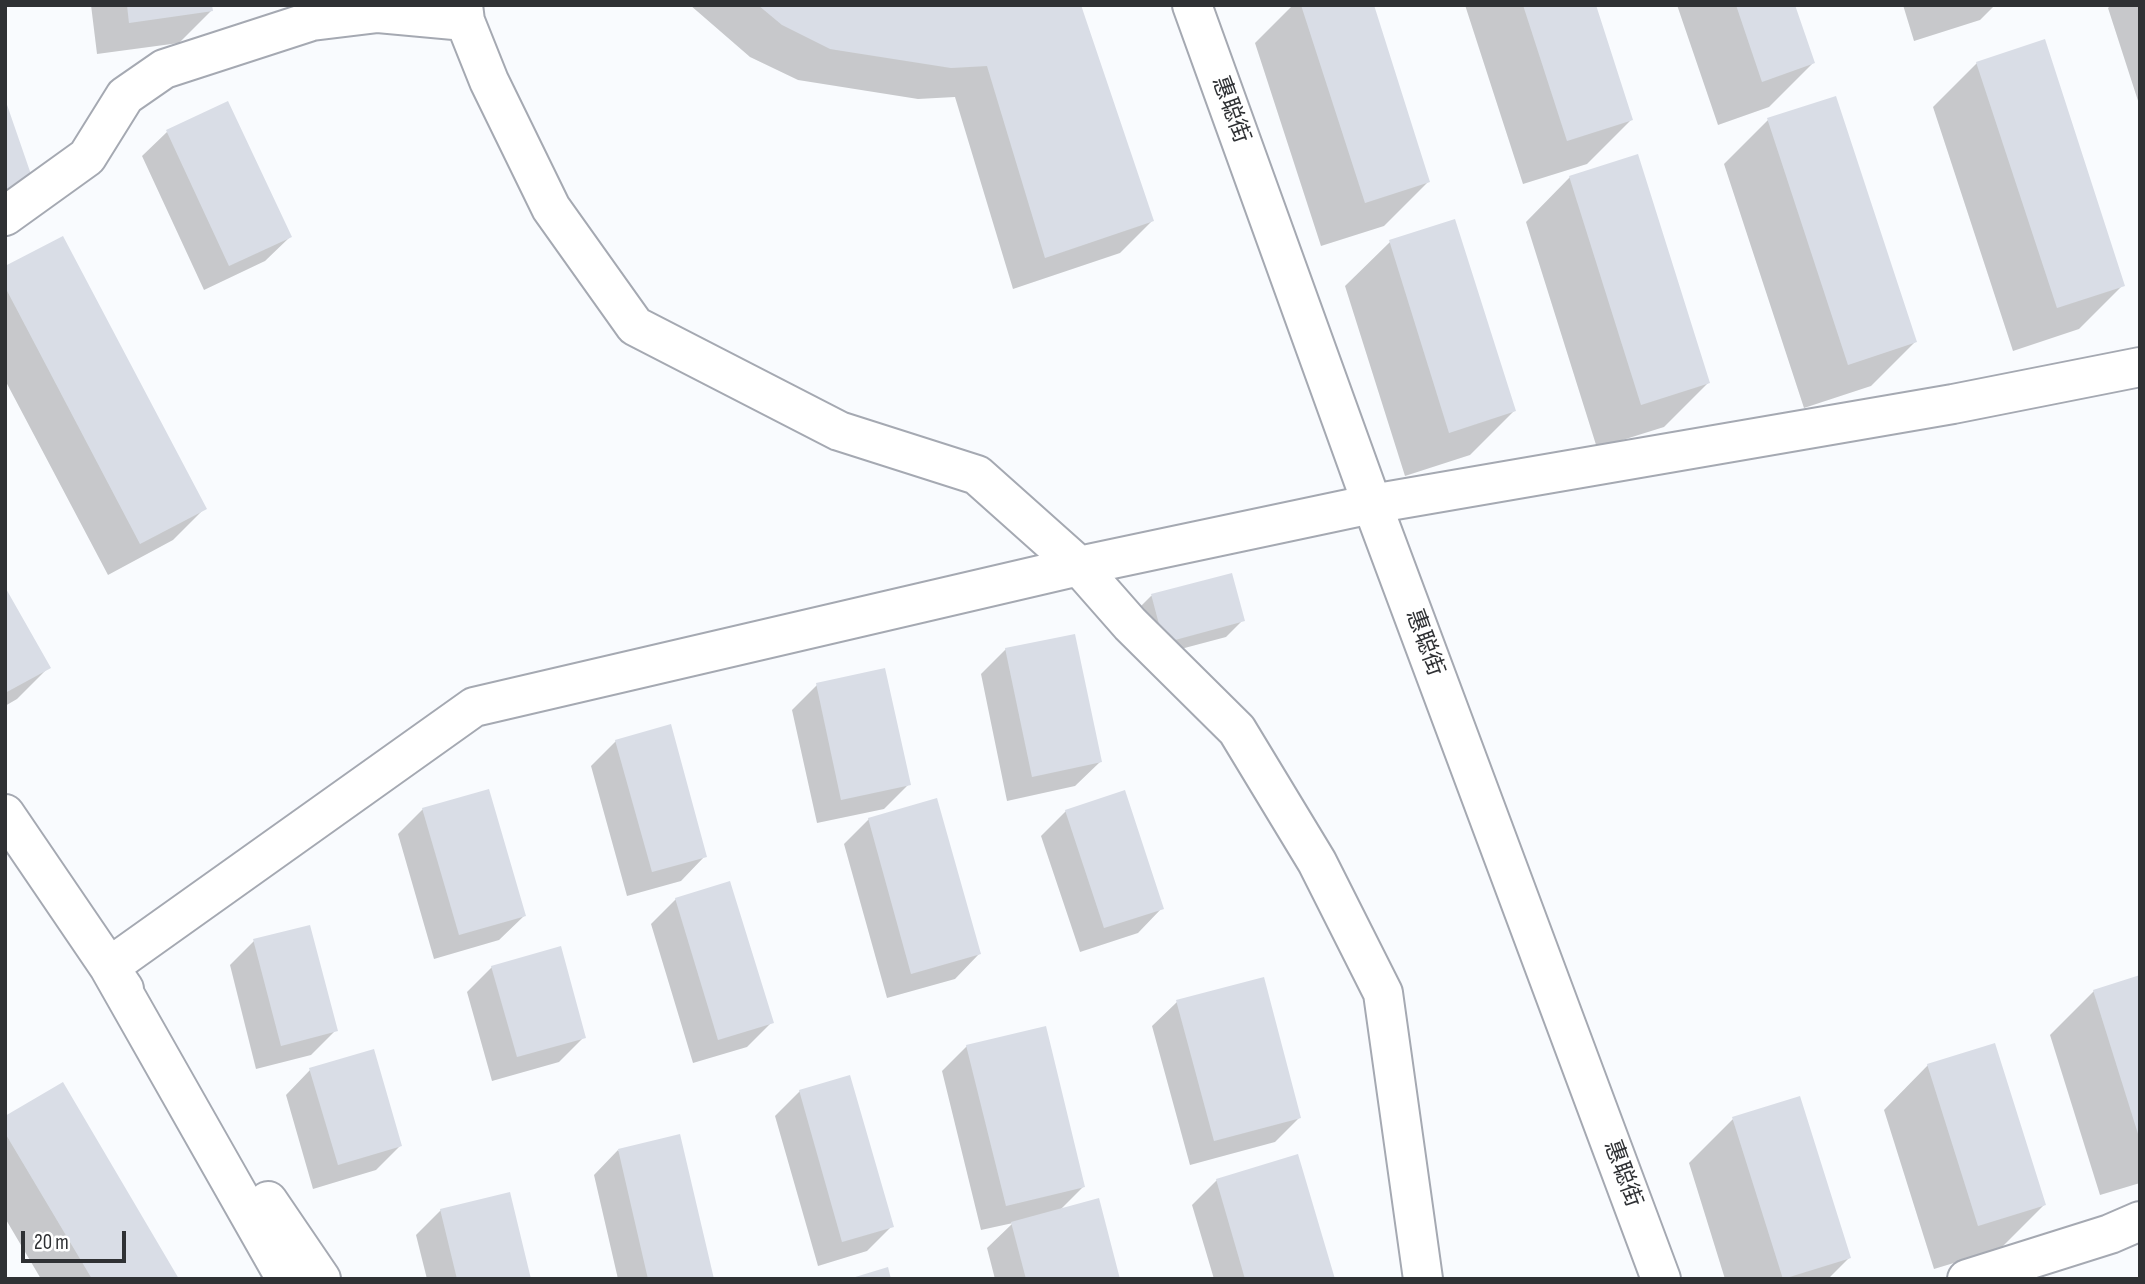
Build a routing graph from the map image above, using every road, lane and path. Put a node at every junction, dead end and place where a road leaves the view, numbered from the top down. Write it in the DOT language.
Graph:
graph roads {
  1 [pos="1176,5"];
  2 [pos="1192,5"];
  3 [pos="464,13"];
  4 [pos="5,216"];
  5 [pos="2140,368"];
  6 [pos="1365,505"];
  7 [pos="1079,566"];
  8 [pos="5,814"];
  9 [pos="109,967"];
  10 [pos="2140,1221"];
  11 [pos="286,1279"];
  12 [pos="321,1279"];
  13 [pos="1423,1279"];
  14 [pos="1643,1279"];
  15 [pos="1661,1279"];
  16 [pos="1967,1279"];
  1 -- 6 [label="street, 惠聪街"];
  2 -- 6 [label="street, 惠聪街"];
  3 -- 4 [label="street"];
  3 -- 7 [label="street"];
  5 -- 6 [label="street"];
  6 -- 7 [label="street"];
  6 -- 14 [label="street, 惠聪街"];
  6 -- 15 [label="street, 惠聪街"];
  7 -- 9 [label="street"];
  7 -- 13 [label="street"];
  8 -- 9 [label="street"];
  9 -- 11 [label="street"];
  9 -- 12 [label="street"];
  10 -- 16 [label="street"];
}
